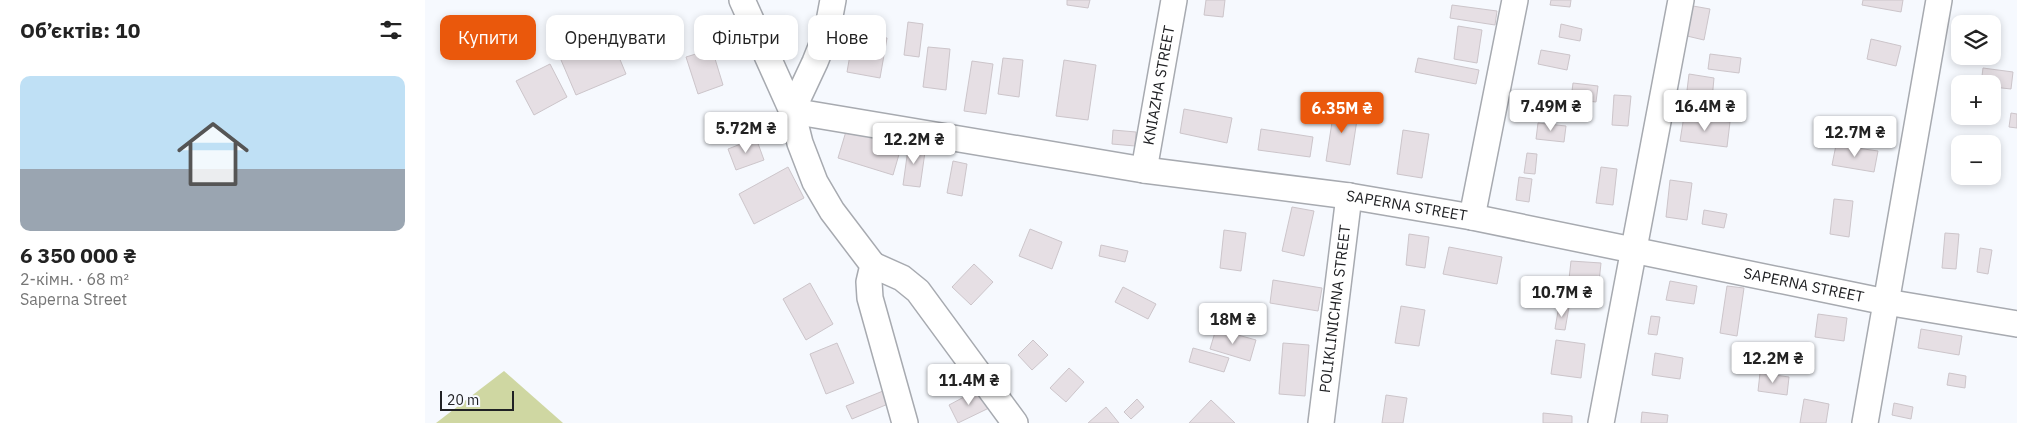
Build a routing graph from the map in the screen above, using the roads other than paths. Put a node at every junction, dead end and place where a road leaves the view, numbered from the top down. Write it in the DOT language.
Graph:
graph roads {
  1 [pos="743,0"];
  2 [pos="833,0"];
  3 [pos="1175,0"];
  4 [pos="1515,0"];
  5 [pos="1681,0"];
  6 [pos="1939,0"];
  7 [pos="793,111"];
  8 [pos="1144,170"];
  9 [pos="1349,196"];
  10 [pos="1472,217"];
  11 [pos="1632,251"];
  12 [pos="873,265"];
  13 [pos="1886,302"];
  14 [pos="2017,324"];
  15 [pos="905,423"];
  16 [pos="1015,423"];
  17 [pos="1321,423"];
  18 [pos="1601,423"];
  19 [pos="1865,423"];
  1 -- 7 [label="street"];
  2 -- 7 [label="street"];
  3 -- 8 [label="street, KNIAZHA STREET"];
  4 -- 10 [label="street"];
  5 -- 11 [label="street"];
  6 -- 13 [label="street"];
  7 -- 8 [label="street, SAPERNA STREET"];
  7 -- 12 [label="street"];
  8 -- 9 [label="street, SAPERNA STREET"];
  9 -- 10 [label="street, SAPERNA STREET"];
  9 -- 17 [label="street, POLIKLINICHNA STREET"];
  10 -- 11 [label="street, SAPERNA STREET"];
  11 -- 13 [label="street, SAPERNA STREET"];
  11 -- 18 [label="street"];
  12 -- 15 [label="street"];
  12 -- 16 [label="street"];
  13 -- 14 [label="street, SAPERNA STREET"];
  13 -- 19 [label="street"];
}
